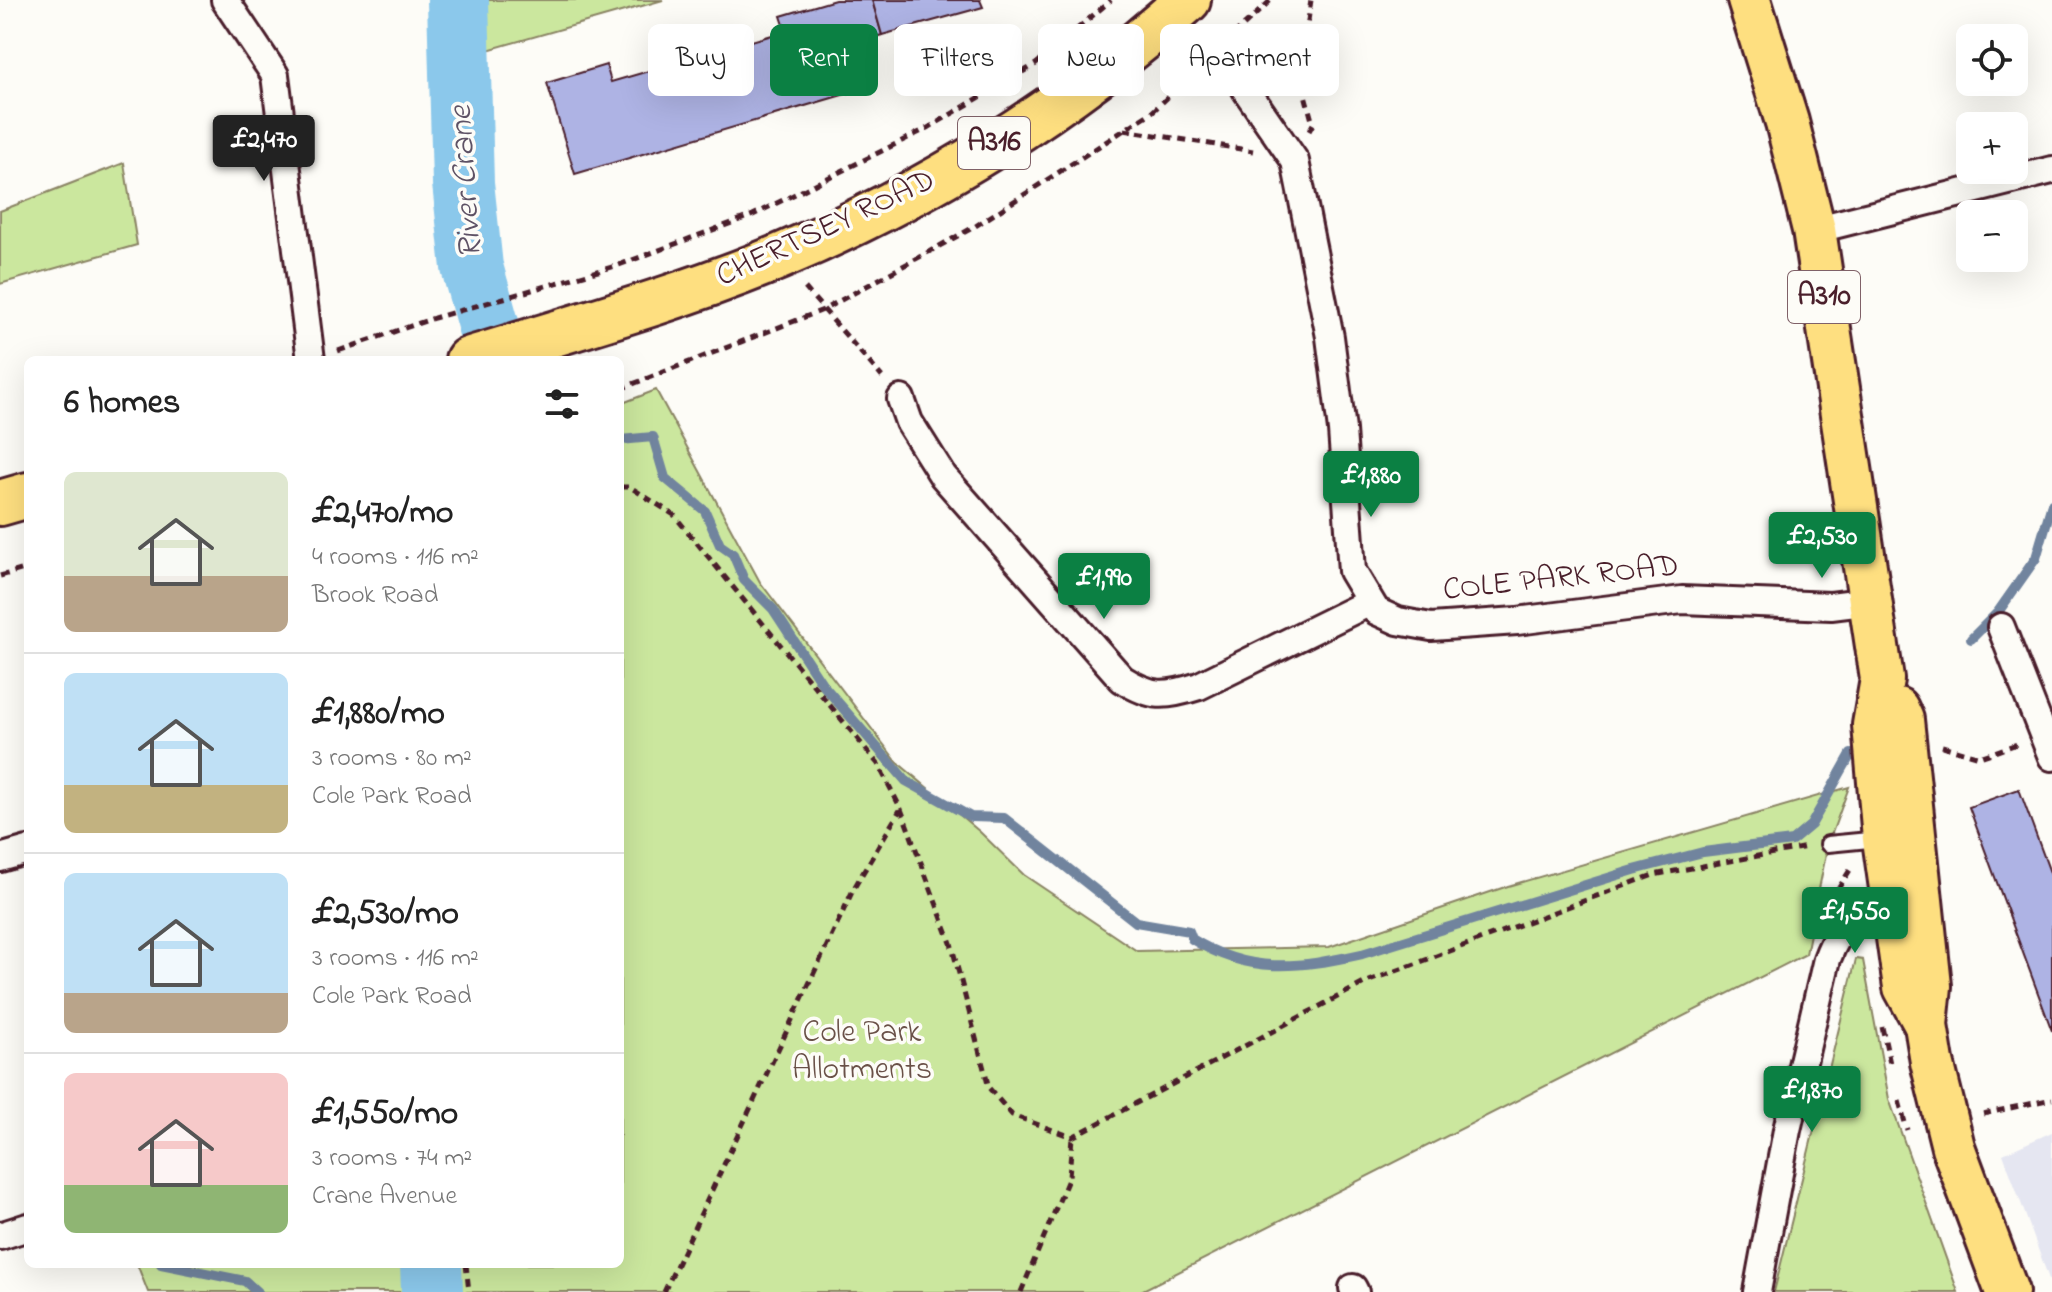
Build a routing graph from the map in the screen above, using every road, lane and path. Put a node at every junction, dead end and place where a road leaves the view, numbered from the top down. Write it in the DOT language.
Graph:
graph roads {
  1 [pos="225,0"];
  2 [pos="1111,0"];
  3 [pos="1188,0"];
  4 [pos="1271,0"];
  5 [pos="1311,0"];
  6 [pos="1749,0"];
  7 [pos="1245,24"];
  8 [pos="1169,96"];
  9 [pos="1250,96"];
  10 [pos="1124,130"];
  11 [pos="1292,157"];
  12 [pos="2052,170"];
  13 [pos="1814,230"];
  14 [pos="780,256"];
  15 [pos="823,310"];
  16 [pos="310,356"];
  17 [pos="323,356"];
  18 [pos="481,356"];
  19 [pos="624,387"];
  20 [pos="901,399"];
  21 [pos="624,487"];
  22 [pos="24,496"];
  23 [pos="0,503"];
  24 [pos="24,569"];
  25 [pos="0,576"];
  26 [pos="1871,601"];
  27 [pos="1368,603"];
  28 [pos="2001,627"];
  29 [pos="1882,679"];
  30 [pos="1933,744"];
  31 [pos="2048,745"];
  32 [pos="901,809"];
  33 [pos="1884,839"];
  34 [pos="1828,844"];
  35 [pos="24,851"];
  36 [pos="0,858"];
  37 [pos="1892,901"];
  38 [pos="1926,1025"];
  39 [pos="2052,1099"];
  40 [pos="1947,1125"];
  41 [pos="1072,1137"];
  42 [pos="24,1228"];
  43 [pos="0,1236"];
  44 [pos="466,1268"];
  45 [pos="469,1292"];
  46 [pos="664,1292"];
  47 [pos="1021,1292"];
  48 [pos="1757,1292"];
  49 [pos="2007,1292"];
  1 -- 16 [label="street"];
  2 -- 17 [label="path"];
  3 -- 14 [label="highway, CHERTSEY ROAD / A316"];
  4 -- 7 [label="path"];
  5 -- 11 [label="path"];
  6 -- 13 [label="main road, A310"];
  8 -- 10 [label="path"];
  9 -- 11 [label="street"];
  10 -- 11 [label="path"];
  10 -- 15 [label="path"];
  11 -- 27 [label="street"];
  12 -- 13 [label="street"];
  13 -- 26 [label="main road, A310"];
  14 -- 15 [label="path"];
  14 -- 18 [label="highway, CHERTSEY ROAD / A316"];
  15 -- 19 [label="path"];
  15 -- 20 [label="path"];
  20 -- 27 [label="street"];
  21 -- 32 [label="path"];
  22 -- 23 [label="highway"];
  24 -- 25 [label="path"];
  26 -- 27 [label="street, COLE PARK ROAD"];
  26 -- 29 [label="main road, A310"];
  28 -- 31 [label="street"];
  29 -- 33 [label="main road, A310"];
  29 -- 38 [label="main road, A310"];
  30 -- 31 [label="path"];
  32 -- 41 [label="path"];
  32 -- 46 [label="path"];
  33 -- 34 [label="lane"];
  33 -- 37 [label="main road, A310"];
  34 -- 41 [label="path"];
  35 -- 36 [label="street"];
  37 -- 38 [label="main road, A310"];
  37 -- 48 [label="street"];
  38 -- 40 [label="main road, A310"];
  39 -- 40 [label="path"];
  40 -- 49 [label="main road, A310"];
  41 -- 47 [label="path"];
  42 -- 43 [label="street"];
  44 -- 45 [label="path"];
}
